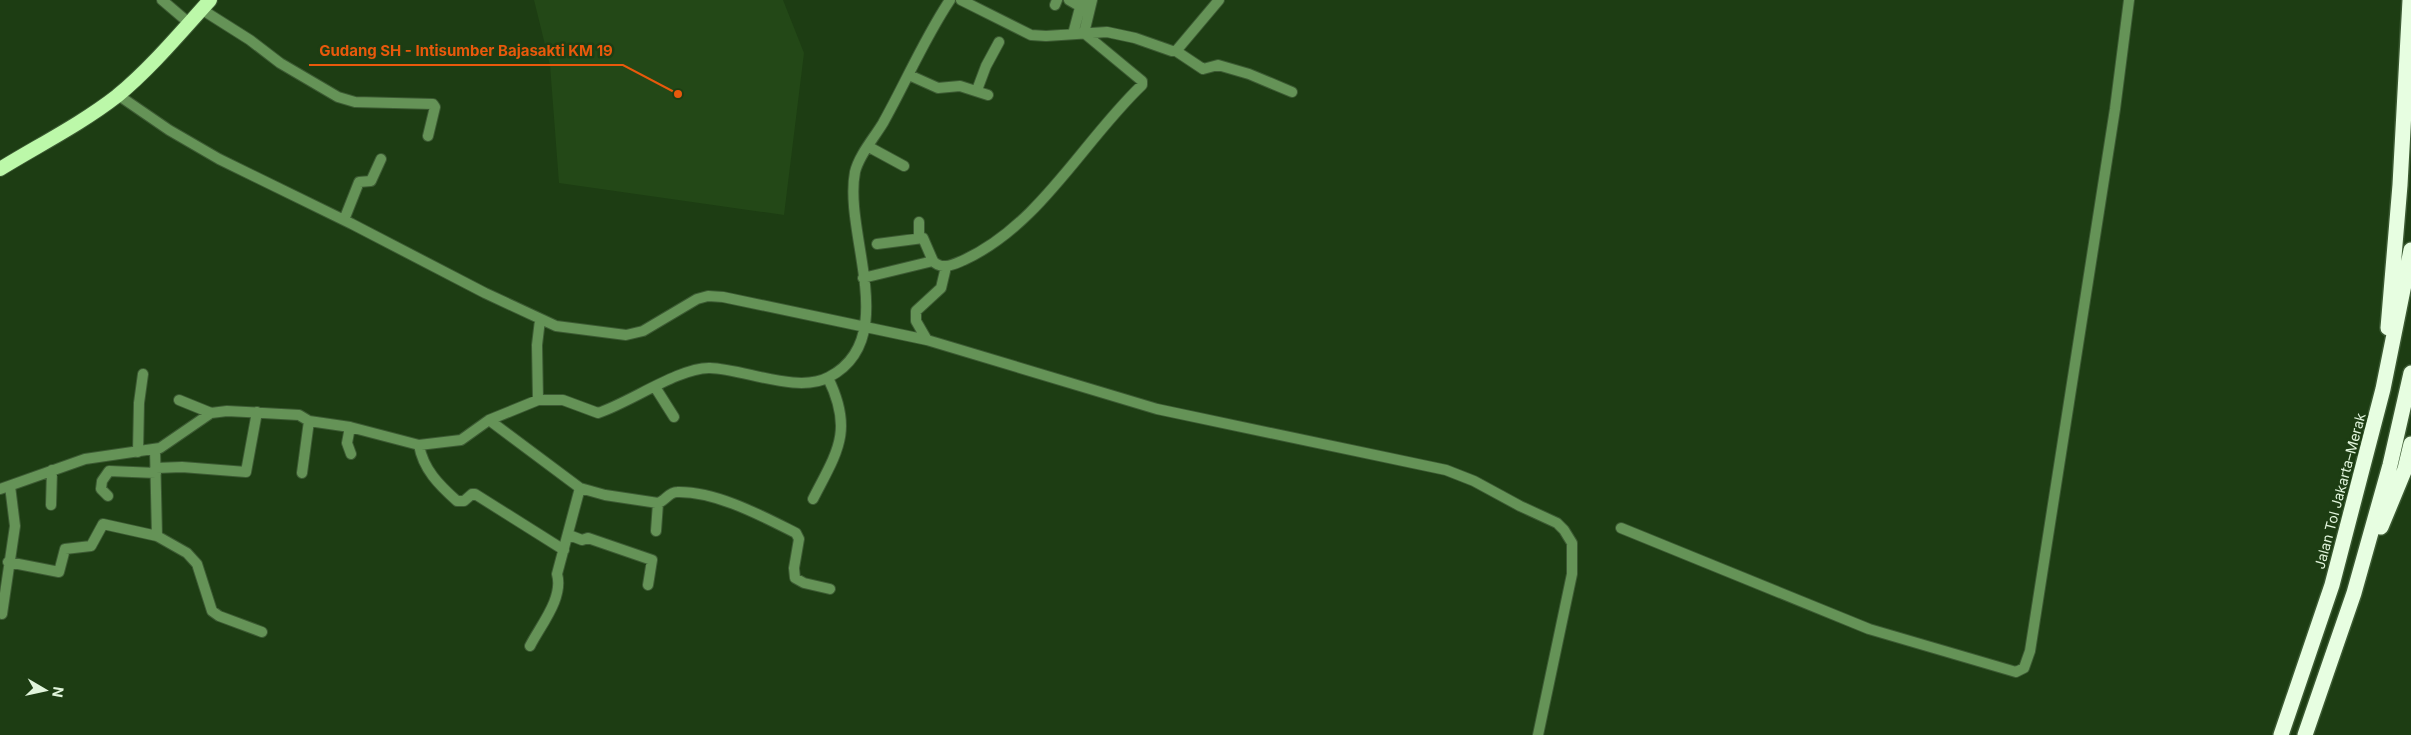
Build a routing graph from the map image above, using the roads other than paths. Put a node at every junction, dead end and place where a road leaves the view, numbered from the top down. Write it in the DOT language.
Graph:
graph roads {
  1 [pos="162,0"];
  2 [pos="950,0"];
  3 [pos="961,0"];
  4 [pos="1069,0"];
  5 [pos="1092,0"];
  6 [pos="1219,0"];
  7 [pos="2129,0"];
  8 [pos="2410,0"];
  9 [pos="205,4"];
  10 [pos="1082,4"];
  11 [pos="189,23"];
  12 [pos="1078,33"];
  13 [pos="999,42"];
  14 [pos="1176,50"];
  15 [pos="909,75"];
  16 [pos="977,90"];
  17 [pos="1292,92"];
  18 [pos="118,95"];
  19 [pos="988,95"];
  20 [pos="428,136"];
  21 [pos="869,147"];
  22 [pos="380,159"];
  23 [pos="904,166"];
  24 [pos="0,169"];
  25 [pos="344,220"];
  26 [pos="919,222"];
  27 [pos="919,238"];
  28 [pos="877,244"];
  29 [pos="2411,250"];
  30 [pos="933,261"];
  31 [pos="946,267"];
  32 [pos="863,278"];
  33 [pos="540,320"];
  34 [pos="866,326"];
  35 [pos="927,340"];
  36 [pos="2411,373"];
  37 [pos="143,374"];
  38 [pos="828,378"];
  39 [pos="655,387"];
  40 [pos="2383,389"];
  41 [pos="179,400"];
  42 [pos="538,400"];
  43 [pos="257,412"];
  44 [pos="211,413"];
  45 [pos="674,417"];
  46 [pos="489,420"];
  47 [pos="309,421"];
  48 [pos="350,427"];
  49 [pos="419,444"];
  50 [pos="2411,444"];
  51 [pos="155,450"];
  52 [pos="138,452"];
  53 [pos="351,454"];
  54 [pos="52,470"];
  55 [pos="156,471"];
  56 [pos="302,473"];
  57 [pos="5,488"];
  58 [pos="580,488"];
  59 [pos="108,496"];
  60 [pos="813,499"];
  61 [pos="658,504"];
  62 [pos="51,505"];
  63 [pos="1621,528"];
  64 [pos="656,531"];
  65 [pos="569,535"];
  66 [pos="157,536"];
  67 [pos="564,550"];
  68 [pos="8,562"];
  69 [pos="648,585"];
  70 [pos="830,589"];
  71 [pos="2354,593"];
  72 [pos="2,614"];
  73 [pos="262,632"];
  74 [pos="530,646"];
  75 [pos="1538,735"];
  76 [pos="2281,735"];
  77 [pos="2305,735"];
  1 -- 11 [label="street"];
  2 -- 15 [label="street"];
  3 -- 12 [label="street"];
  4 -- 10 [label="street"];
  5 -- 12 [label="street"];
  6 -- 14 [label="street"];
  7 -- 63 [label="street"];
  8 -- 40 [label="highway"];
  9 -- 11 [label="highway"];
  9 -- 20 [label="street"];
  10 -- 12 [label="street"];
  11 -- 18 [label="highway"];
  12 -- 14 [label="street"];
  12 -- 31 [label="street"];
  13 -- 16 [label="street"];
  14 -- 17 [label="street"];
  15 -- 16 [label="street"];
  15 -- 21 [label="street"];
  16 -- 19 [label="street"];
  18 -- 24 [label="highway"];
  18 -- 25 [label="street"];
  21 -- 23 [label="street"];
  21 -- 32 [label="street"];
  22 -- 25 [label="street"];
  25 -- 33 [label="street"];
  26 -- 27 [label="street"];
  27 -- 28 [label="street"];
  27 -- 30 [label="street"];
  29 -- 40 [label="highway, Jalan Tol Jakarta–Merak"];
  30 -- 31 [label="street"];
  30 -- 32 [label="street"];
  31 -- 35 [label="street"];
  32 -- 34 [label="street"];
  33 -- 34 [label="street"];
  33 -- 42 [label="street"];
  34 -- 35 [label="street"];
  34 -- 38 [label="street"];
  35 -- 75 [label="street"];
  36 -- 71 [label="highway"];
  37 -- 52 [label="street"];
  38 -- 39 [label="street"];
  38 -- 60 [label="street"];
  39 -- 42 [label="street"];
  39 -- 45 [label="street"];
  40 -- 76 [label="highway, Jalan Tol Jakarta–Merak"];
  41 -- 44 [label="street"];
  42 -- 46 [label="street"];
  43 -- 44 [label="street"];
  43 -- 47 [label="street"];
  43 -- 55 [label="street"];
  44 -- 51 [label="street"];
  46 -- 49 [label="street"];
  46 -- 58 [label="street"];
  47 -- 48 [label="street"];
  47 -- 56 [label="street"];
  48 -- 49 [label="street"];
  48 -- 53 [label="street"];
  49 -- 67 [label="street"];
  50 -- 71 [label="highway"];
  51 -- 52 [label="street"];
  51 -- 55 [label="street"];
  52 -- 54 [label="street"];
  54 -- 57 [label="street"];
  54 -- 62 [label="street"];
  55 -- 59 [label="street"];
  55 -- 66 [label="street"];
  57 -- 68 [label="street"];
  58 -- 61 [label="street"];
  58 -- 65 [label="street"];
  61 -- 64 [label="street"];
  61 -- 70 [label="street"];
  65 -- 67 [label="street"];
  65 -- 69 [label="street"];
  66 -- 68 [label="street"];
  66 -- 73 [label="street"];
  67 -- 74 [label="street"];
  68 -- 72 [label="street"];
  71 -- 77 [label="highway"];
}
